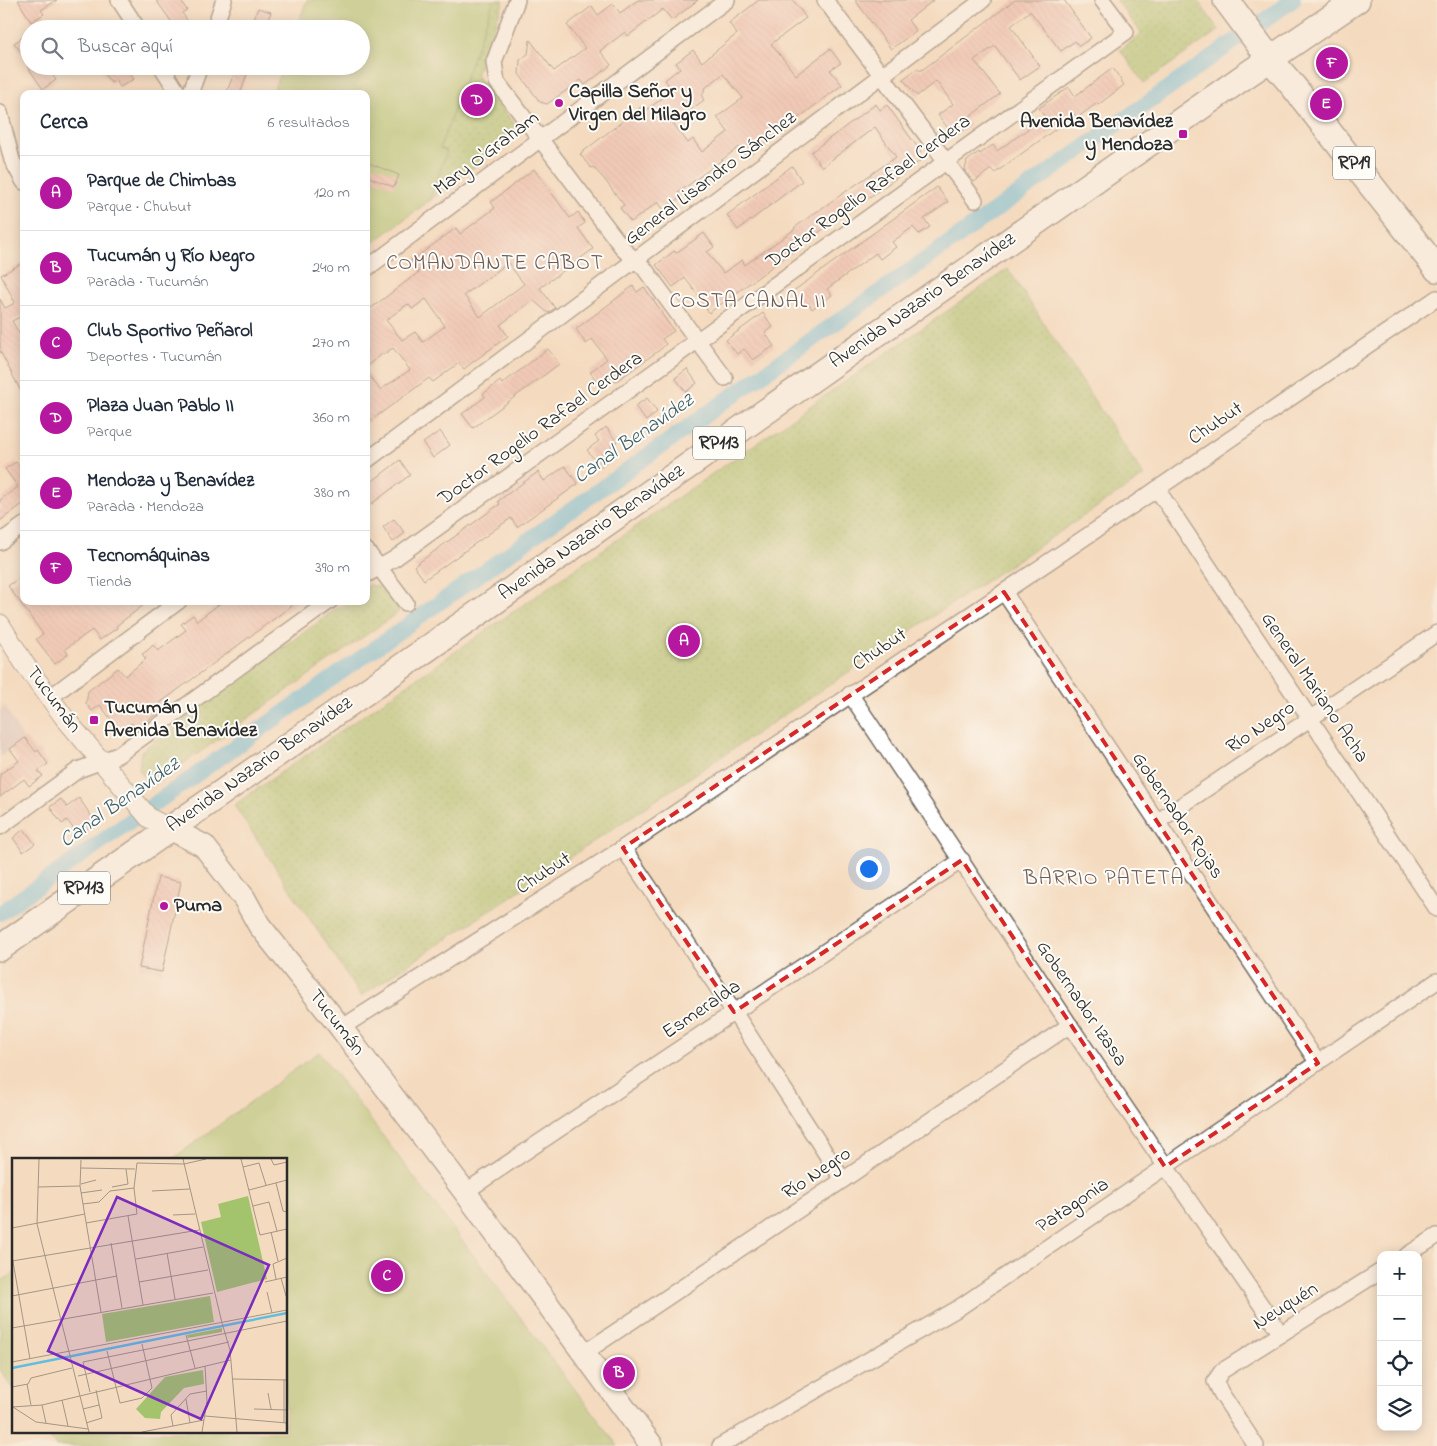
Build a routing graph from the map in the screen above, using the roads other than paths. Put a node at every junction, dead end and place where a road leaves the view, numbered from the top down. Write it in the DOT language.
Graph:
graph roads {
  1 [pos="119,0"];
  2 [pos="224,0"];
  3 [pos="517,0"];
  4 [pos="727,0"];
  5 [pos="825,0"];
  6 [pos="983,0"];
  7 [pos="1102,0"];
  8 [pos="1226,0"];
  9 [pos="1357,0"];
  10 [pos="132,20"];
  11 [pos="217,20"];
  12 [pos="1270,59"];
  13 [pos="167,75"];
  14 [pos="197,75"];
  15 [pos="882,76"];
  16 [pos="177,90"];
  17 [pos="191,90"];
  18 [pos="0,113"];
  19 [pos="540,139"];
  20 [pos="946,162"];
  21 [pos="20,175"];
  22 [pos="975,200"];
  23 [pos="635,260"];
  24 [pos="370,266"];
  25 [pos="1437,269"];
  26 [pos="1437,298"];
  27 [pos="697,340"];
  28 [pos="725,378"];
  29 [pos="370,458"];
  30 [pos="1157,489"];
  31 [pos="20,527"];
  32 [pos="0,542"];
  33 [pos="373,571"];
  34 [pos="1004,592"];
  35 [pos="406,603"];
  36 [pos="174,605"];
  37 [pos="324,605"];
  38 [pos="0,624"];
  39 [pos="1437,634"];
  40 [pos="850,694"];
  41 [pos="49,698"];
  42 [pos="1311,719"];
  43 [pos="101,762"];
  44 [pos="152,817"];
  45 [pos="1158,822"];
  46 [pos="0,827"];
  47 [pos="622,848"];
  48 [pos="962,860"];
  49 [pos="1437,909"];
  50 [pos="0,948"];
  51 [pos="1437,981"];
  52 [pos="734,1012"];
  53 [pos="1070,1025"];
  54 [pos="341,1028"];
  55 [pos="1318,1063"];
  56 [pos="1165,1167"];
  57 [pos="843,1180"];
  58 [pos="465,1192"];
  59 [pos="1437,1236"];
  60 [pos="1413,1251"];
  61 [pos="1377,1274"];
  62 [pos="1282,1334"];
  63 [pos="584,1353"];
  64 [pos="652,1446"];
  65 [pos="720,1446"];
  66 [pos="1256,1446"];
  1 -- 10 [label="street"];
  2 -- 11 [label="street"];
  3 -- 19 [label="street"];
  4 -- 19 [label="street, Mary O'Graham"];
  5 -- 15 [label="street"];
  6 -- 15 [label="street, General Lisandro Sánchez"];
  7 -- 20 [label="street, Doctor Rogelio Rafael Cerdera"];
  8 -- 12 [label="main road, RP19"];
  9 -- 12 [label="main road, Avenida Nazario Benavídez / RP113"];
  12 -- 25 [label="main road, RP19"];
  12 -- 44 [label="main road, Avenida Nazario Benavídez / RP113"];
  13 -- 16 [label="street"];
  14 -- 17 [label="street"];
  15 -- 20 [label="street"];
  15 -- 23 [label="street, General Lisandro Sánchez"];
  18 -- 21 [label="street"];
  19 -- 23 [label="street"];
  19 -- 24 [label="street, Mary O'Graham"];
  20 -- 22 [label="street"];
  20 -- 27 [label="street, Doctor Rogelio Rafael Cerdera"];
  23 -- 27 [label="street"];
  23 -- 29 [label="street, General Lisandro Sánchez"];
  26 -- 30 [label="street, Chubut"];
  27 -- 28 [label="street"];
  27 -- 33 [label="street, Doctor Rogelio Rafael Cerdera"];
  30 -- 34 [label="street, Chubut"];
  30 -- 42 [label="street, General Mariano Acha"];
  31 -- 32 [label="street"];
  33 -- 35 [label="street"];
  34 -- 40 [label="street, Chubut"];
  34 -- 45 [label="street, Gobernador Rojas"];
  36 -- 41 [label="street"];
  37 -- 43 [label="street"];
  38 -- 41 [label="street, Tucumán"];
  39 -- 42 [label="street, Río Negro"];
  40 -- 47 [label="street, Chubut"];
  40 -- 48 [label="street, Gobernador Izasa"];
  41 -- 43 [label="street, Tucumán"];
  42 -- 45 [label="street, Río Negro"];
  42 -- 49 [label="street, General Mariano Acha"];
  43 -- 44 [label="street, Tucumán"];
  43 -- 46 [label="street"];
  44 -- 50 [label="main road, Avenida Nazario Benavídez / RP113"];
  44 -- 54 [label="main road, Tucumán"];
  45 -- 55 [label="street, Gobernador Rojas"];
  47 -- 52 [label="street"];
  47 -- 54 [label="street, Chubut"];
  48 -- 52 [label="street, Esmeralda"];
  48 -- 53 [label="street, Gobernador Izasa"];
  51 -- 55 [label="street, Patagonia"];
  52 -- 57 [label="street"];
  52 -- 58 [label="street, Esmeralda"];
  53 -- 56 [label="street, Gobernador Izasa"];
  53 -- 57 [label="street, Río Negro"];
  54 -- 58 [label="main road, Tucumán"];
  55 -- 56 [label="street, Patagonia"];
  56 -- 62 [label="street, Gobernador Izasa"];
  56 -- 65 [label="street, Patagonia"];
  57 -- 63 [label="street, Río Negro"];
  58 -- 63 [label="main road, Tucumán"];
  59 -- 60 [label="street"];
  61 -- 62 [label="street, Neuquén"];
  62 -- 66 [label="street, Neuquén"];
  63 -- 64 [label="main road, Tucumán"];
}
